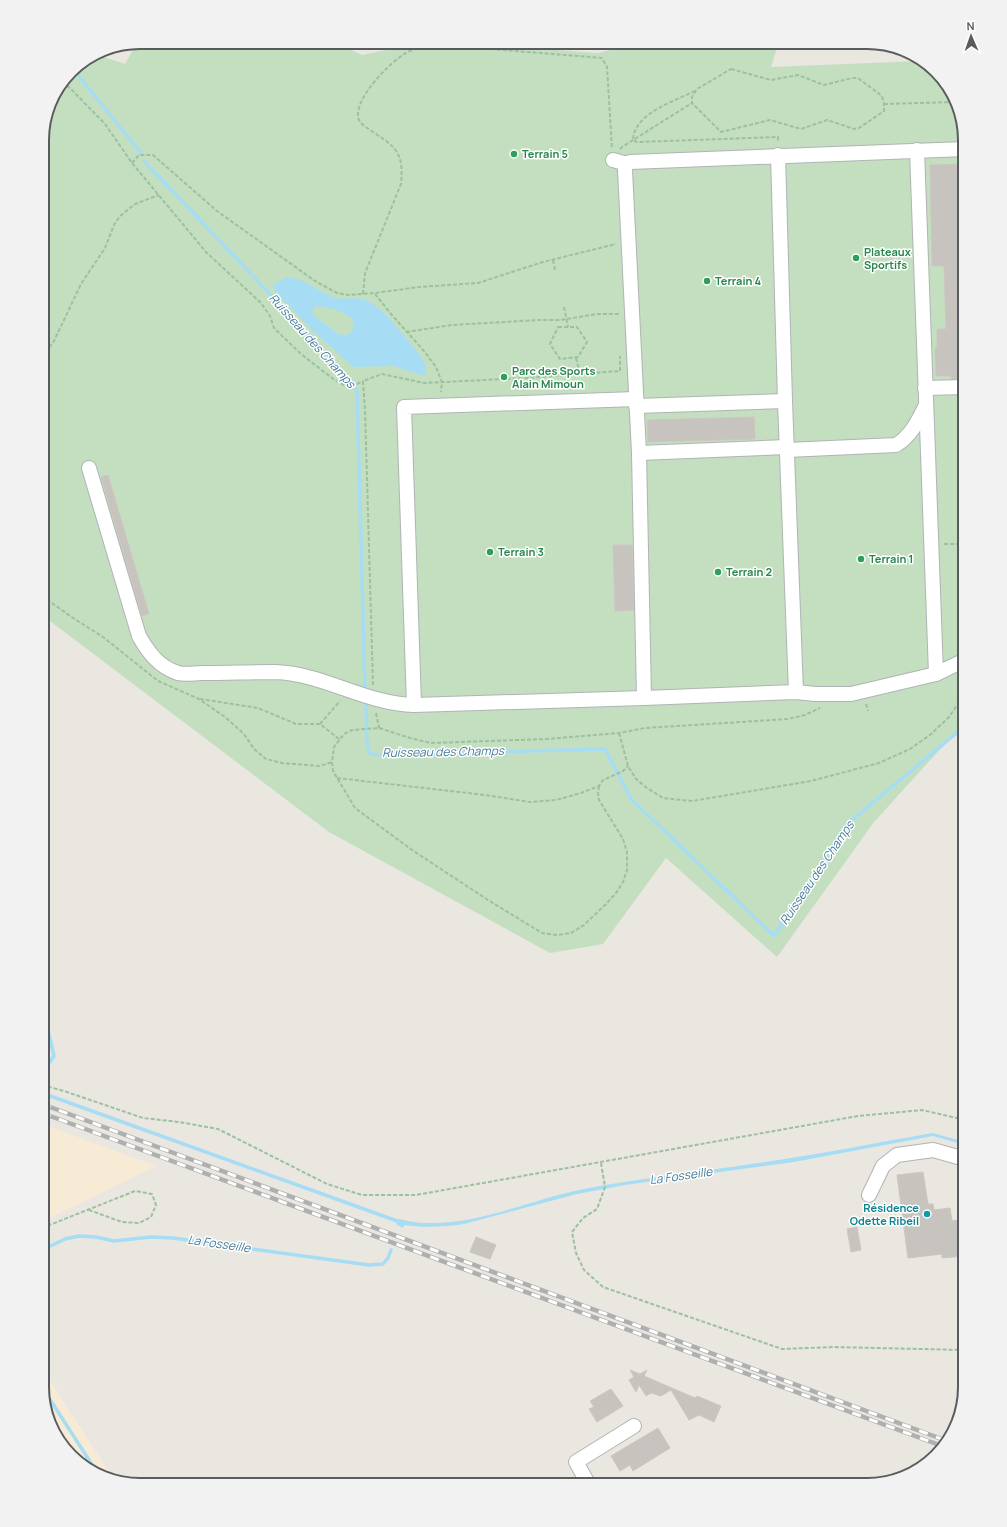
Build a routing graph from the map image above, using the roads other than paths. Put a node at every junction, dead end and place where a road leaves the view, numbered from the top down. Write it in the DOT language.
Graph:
graph roads {
  1 [pos="958,149"];
  2 [pos="917,150"];
  3 [pos="778,155"];
  4 [pos="613,160"];
  5 [pos="627,164"];
  6 [pos="958,387"];
  7 [pos="925,388"];
  8 [pos="636,402"];
  9 [pos="785,402"];
  10 [pos="926,405"];
  11 [pos="787,448"];
  12 [pos="639,453"];
  13 [pos="89,468"];
  14 [pos="958,663"];
  15 [pos="936,674"];
  16 [pos="796,692"];
  17 [pos="644,698"];
  18 [pos="414,705"];
  19 [pos="958,1157"];
  20 [pos="869,1195"];
  21 [pos="634,1426"];
  22 [pos="585,1478"];
  1 -- 2 [label="street"];
  2 -- 3 [label="street"];
  2 -- 7 [label="street"];
  3 -- 5 [label="street"];
  3 -- 9 [label="street"];
  4 -- 5 [label="street"];
  5 -- 8 [label="street"];
  6 -- 7 [label="street"];
  7 -- 10 [label="street"];
  8 -- 9 [label="street"];
  8 -- 12 [label="street"];
  8 -- 18 [label="street"];
  9 -- 11 [label="street"];
  10 -- 11 [label="street"];
  10 -- 15 [label="street"];
  11 -- 12 [label="street"];
  11 -- 16 [label="street"];
  12 -- 17 [label="street"];
  13 -- 18 [label="street"];
  14 -- 15 [label="street"];
  15 -- 16 [label="street"];
  16 -- 17 [label="street"];
  17 -- 18 [label="street"];
  19 -- 20 [label="street"];
  21 -- 22 [label="street"];
}
